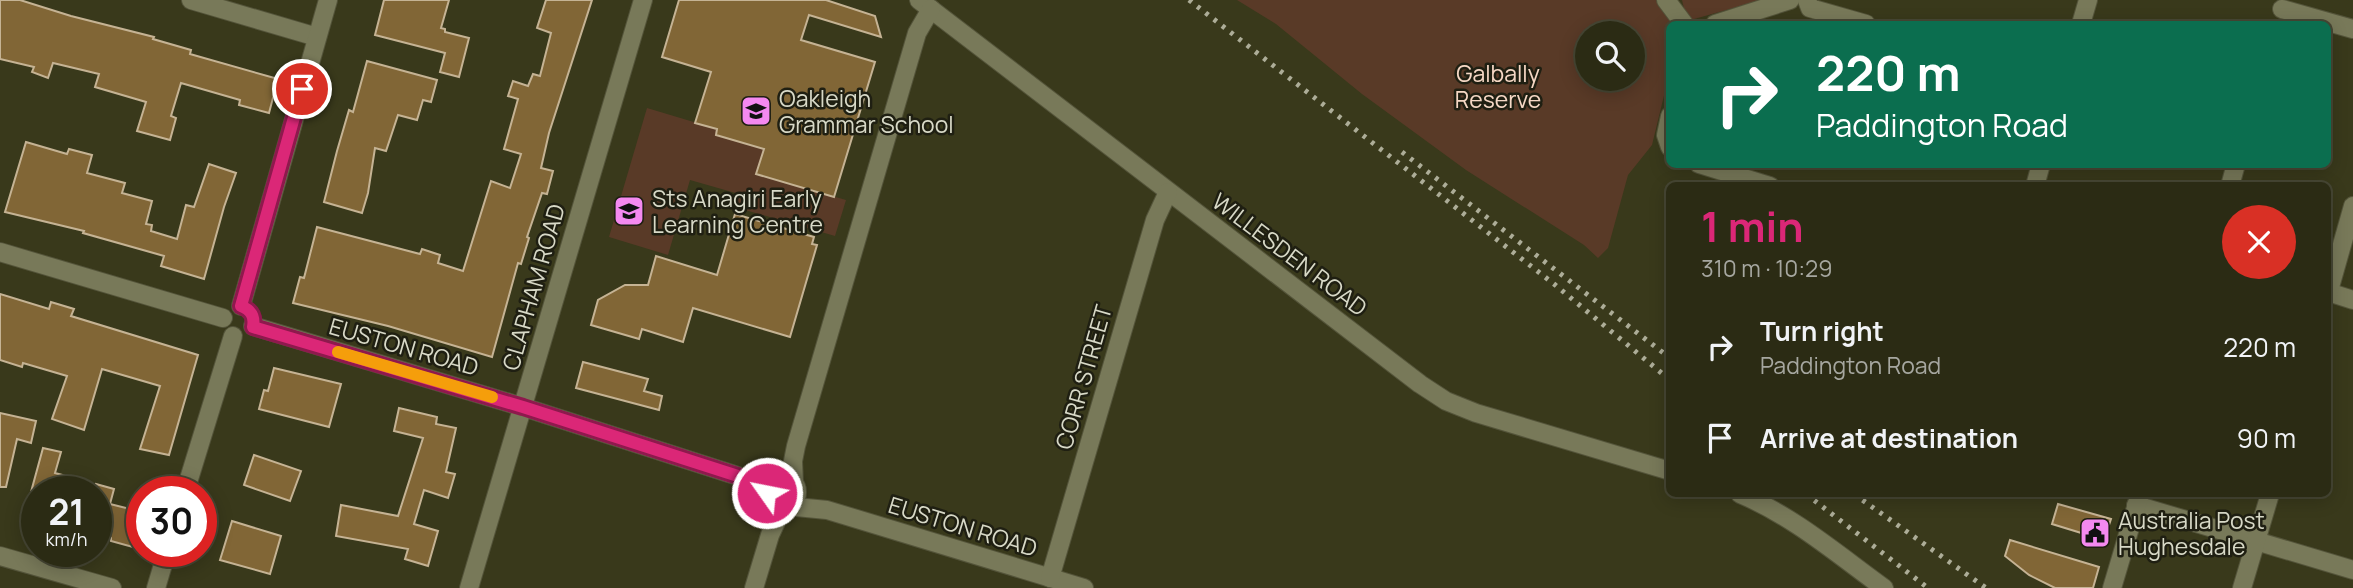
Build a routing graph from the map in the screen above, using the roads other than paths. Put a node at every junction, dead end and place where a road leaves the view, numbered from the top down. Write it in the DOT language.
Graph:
graph roads {
  1 [pos="191,0"];
  2 [pos="328,0"];
  3 [pos="643,0"];
  4 [pos="1665,0"];
  5 [pos="1790,0"];
  6 [pos="1807,0"];
  7 [pos="2088,0"];
  8 [pos="925,5"];
  9 [pos="2282,11"];
  10 [pos="1682,21"];
  11 [pos="1724,21"];
  12 [pos="1856,21"];
  13 [pos="2082,21"];
  14 [pos="2321,21"];
  15 [pos="2331,23"];
  16 [pos="2353,29"];
  17 [pos="317,37"];
  18 [pos="1712,168"];
  19 [pos="1757,182"];
  20 [pos="1168,192"];
  21 [pos="2353,206"];
  22 [pos="0,252"];
  23 [pos="2331,283"];
  24 [pos="2331,294"];
  25 [pos="2353,300"];
  26 [pos="241,306"];
  27 [pos="223,318"];
  28 [pos="253,327"];
  29 [pos="233,336"];
  30 [pos="523,407"];
  31 [pos="1666,470"];
  32 [pos="190,476"];
  33 [pos="741,477"];
  34 [pos="786,481"];
  35 [pos="1747,497"];
  36 [pos="2269,497"];
  37 [pos="2138,499"];
  38 [pos="777,503"];
  39 [pos="827,510"];
  40 [pos="2257,540"];
  41 [pos="0,556"];
  42 [pos="162,567"];
  43 [pos="2353,570"];
  44 [pos="1050,578"];
  45 [pos="112,588"];
  46 [pos="156,588"];
  47 [pos="469,588"];
  48 [pos="754,588"];
  49 [pos="1084,588"];
  50 [pos="1884,588"];
  51 [pos="2112,588"];
  52 [pos="2242,588"];
  1 -- 17 [label="street"];
  2 -- 17 [label="street"];
  3 -- 30 [label="street, CLAPHAM ROAD"];
  4 -- 10 [label="street"];
  5 -- 11 [label="street"];
  6 -- 12 [label="street"];
  7 -- 13 [label="street"];
  8 -- 20 [label="street, WILLESDEN ROAD"];
  8 -- 34 [label="street"];
  9 -- 14 [label="street"];
  15 -- 16 [label="street"];
  17 -- 26 [label="street"];
  18 -- 19 [label="street"];
  20 -- 31 [label="street, WILLESDEN ROAD"];
  20 -- 44 [label="street, CORR STREET"];
  21 -- 23 [label="street"];
  22 -- 27 [label="street"];
  24 -- 25 [label="street"];
  26 -- 27 [label="street"];
  26 -- 28 [label="street"];
  27 -- 29 [label="street"];
  28 -- 29 [label="street"];
  28 -- 30 [label="street, EUSTON ROAD"];
  29 -- 32 [label="street"];
  30 -- 33 [label="street, EUSTON ROAD"];
  30 -- 47 [label="street, CLAPHAM ROAD"];
  33 -- 34 [label="street, EUSTON ROAD"];
  33 -- 38 [label="street, EUSTON ROAD"];
  34 -- 38 [label="street"];
  34 -- 38 [label="street"];
  34 -- 39 [label="street, EUSTON ROAD"];
  35 -- 50 [label="street"];
  36 -- 40 [label="street"];
  37 -- 40 [label="street"];
  37 -- 51 [label="street"];
  38 -- 39 [label="street, EUSTON ROAD"];
  38 -- 48 [label="street"];
  39 -- 44 [label="street, EUSTON ROAD"];
  40 -- 43 [label="street"];
  40 -- 52 [label="street"];
  41 -- 45 [label="street"];
  42 -- 46 [label="street"];
  44 -- 49 [label="street, EUSTON ROAD"];
}
